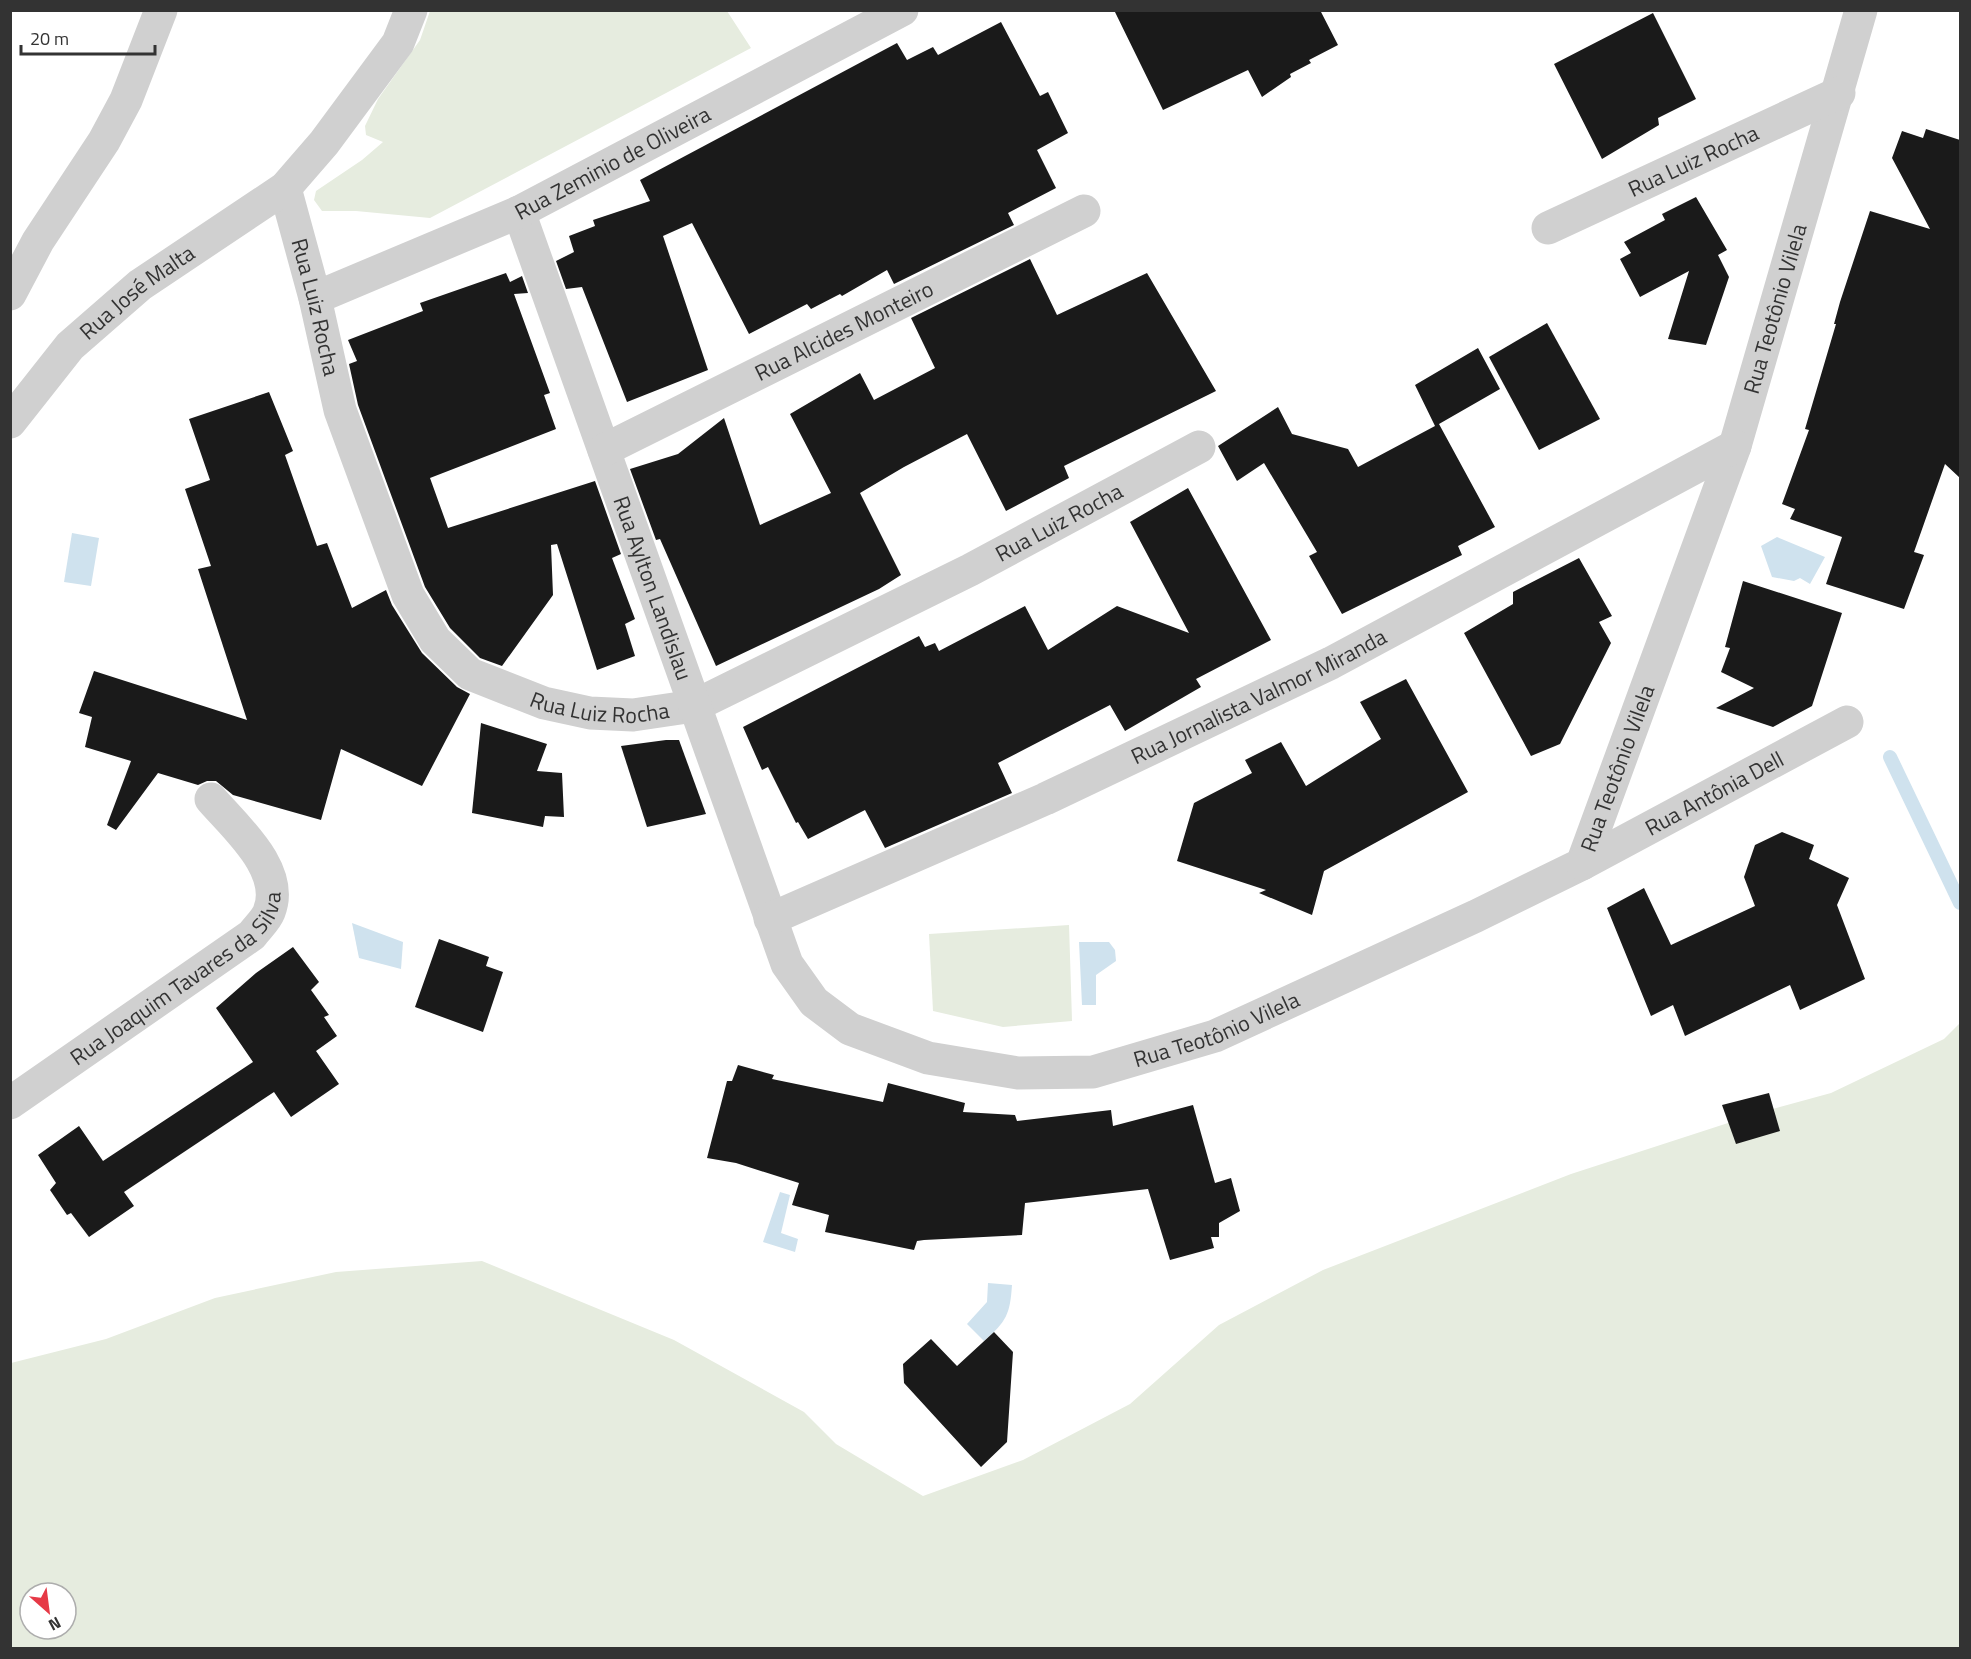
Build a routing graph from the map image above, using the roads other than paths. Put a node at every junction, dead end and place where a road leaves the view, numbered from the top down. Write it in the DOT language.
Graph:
graph roads {
  1 [pos="161,10"];
  2 [pos="411,10"];
  3 [pos="902,10"];
  4 [pos="1861,10"];
  5 [pos="1839,93"];
  6 [pos="285,188"];
  7 [pos="1084,211"];
  8 [pos="519,212"];
  9 [pos="1548,228"];
  10 [pos="10,294"];
  11 [pos="315,298"];
  12 [pos="10,422"];
  13 [pos="1735,446"];
  14 [pos="1199,447"];
  15 [pos="604,450"];
  16 [pos="694,706"];
  17 [pos="1847,722"];
  18 [pos="211,799"];
  19 [pos="1582,864"];
  20 [pos="770,919"];
  21 [pos="787,964"];
  22 [pos="10,1103"];
  1 -- 10 [label="street"];
  2 -- 6 [label="street, Rua José Malta"];
  3 -- 8 [label="street, Rua Zeminio de Oliveira"];
  4 -- 5 [label="street, Rua Teotônio Vilela"];
  5 -- 9 [label="street, Rua Luiz Rocha"];
  5 -- 13 [label="street, Rua Teotônio Vilela"];
  6 -- 11 [label="street, Rua Luiz Rocha"];
  6 -- 12 [label="street, Rua José Malta"];
  7 -- 15 [label="street, Rua Alcides Monteiro"];
  8 -- 11 [label="street, Rua Zeminio de Oliveira"];
  8 -- 15 [label="street, Rua Aylton Landislau"];
  11 -- 16 [label="street, Rua Luiz Rocha"];
  13 -- 19 [label="street, Rua Teotônio Vilela"];
  13 -- 20 [label="street, Rua Jornalista Valmor Miranda"];
  14 -- 16 [label="street, Rua Luiz Rocha"];
  15 -- 16 [label="street, Rua Aylton Landislau"];
  16 -- 20 [label="street, Rua Aylton Landislau"];
  17 -- 19 [label="street, Rua Antônia Dell"];
  18 -- 22 [label="street, Rua Joaquim Tavares da Silva"];
  19 -- 21 [label="street, Rua Teotônio Vilela"];
  20 -- 21 [label="street, Rua Aylton Landislau"];
}
